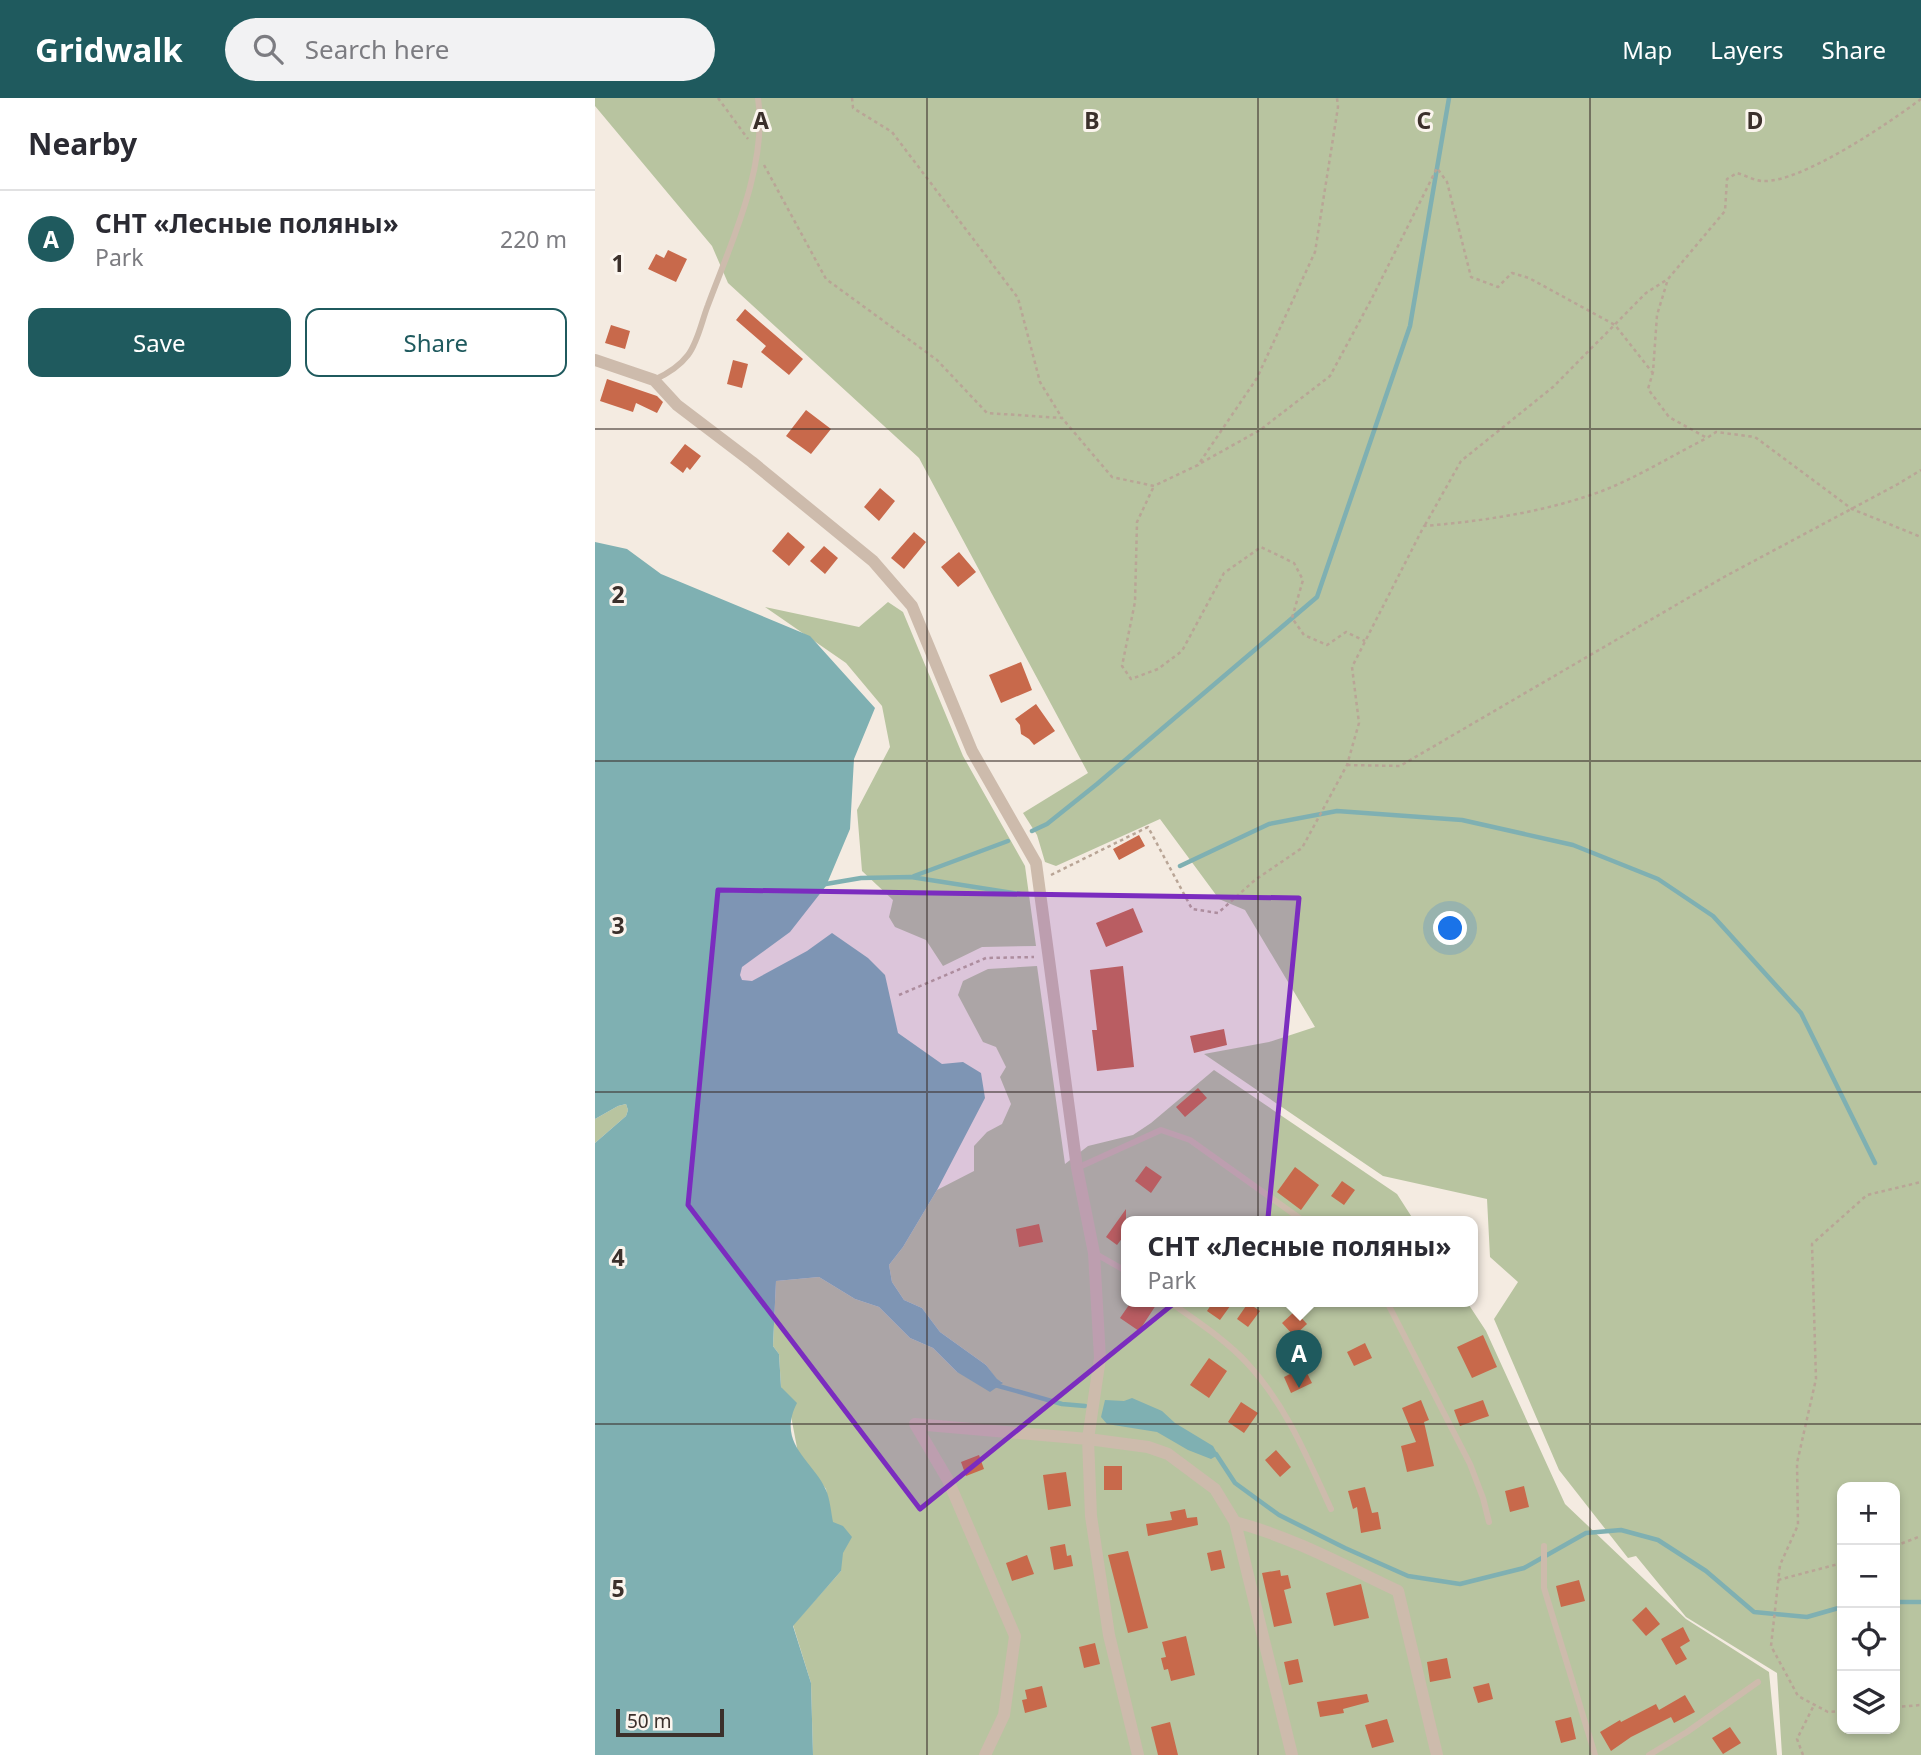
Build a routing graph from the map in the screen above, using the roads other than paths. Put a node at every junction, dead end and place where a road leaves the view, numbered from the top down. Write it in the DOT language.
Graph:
graph roads {
  1 [pos="758,98"];
  2 [pos="595,360"];
  3 [pos="654,380"];
  4 [pos="1077,1168"];
  5 [pos="1297,1216"];
  6 [pos="1094,1253"];
  7 [pos="1121,1268"];
  8 [pos="1177,1307"];
  9 [pos="1390,1307"];
  10 [pos="1087,1439"];
  11 [pos="1331,1509"];
  12 [pos="1235,1522"];
  13 [pos="1489,1522"];
  14 [pos="1544,1546"];
  15 [pos="1758,1682"];
  16 [pos="985,1755"];
  17 [pos="1137,1755"];
  18 [pos="1292,1755"];
  19 [pos="1437,1755"];
  20 [pos="1595,1755"];
  21 [pos="1649,1755"];
  1 -- 3 [label="lane"];
  2 -- 3 [label="street"];
  3 -- 4 [label="street"];
  4 -- 5 [label="lane"];
  4 -- 6 [label="street"];
  6 -- 7 [label="lane"];
  6 -- 10 [label="street"];
  8 -- 11 [label="lane"];
  9 -- 13 [label="lane"];
  10 -- 12 [label="street"];
  10 -- 16 [label="street"];
  10 -- 17 [label="street"];
  12 -- 18 [label="street"];
  12 -- 19 [label="street"];
  14 -- 20 [label="lane"];
  15 -- 21 [label="lane"];
}
